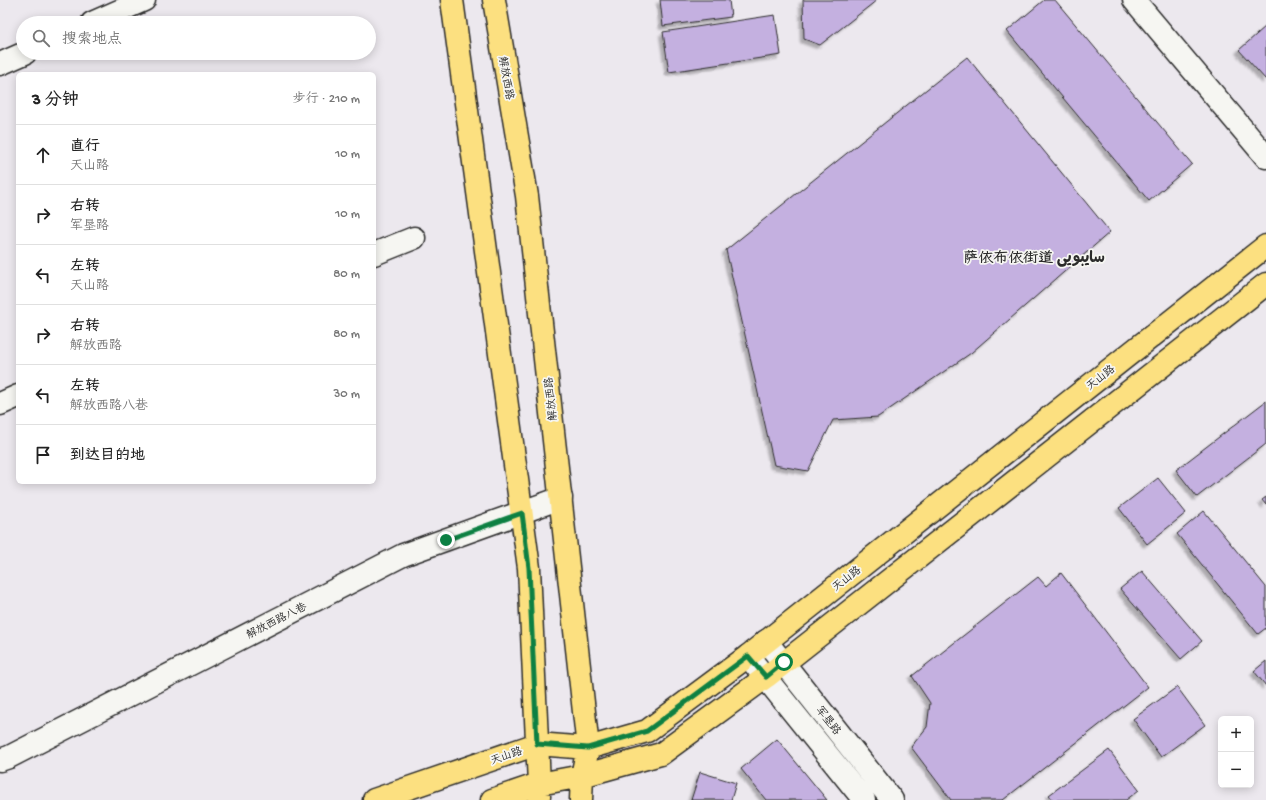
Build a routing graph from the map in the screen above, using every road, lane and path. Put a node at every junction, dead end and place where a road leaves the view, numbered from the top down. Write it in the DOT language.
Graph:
graph roads {
  1 [pos="144,0"];
  2 [pos="452,0"];
  3 [pos="494,0"];
  4 [pos="1134,0"];
  5 [pos="108,16"];
  6 [pos="16,57"];
  7 [pos="0,64"];
  8 [pos="1266,157"];
  9 [pos="414,238"];
  10 [pos="1266,246"];
  11 [pos="376,253"];
  12 [pos="1266,284"];
  13 [pos="16,397"];
  14 [pos="0,404"];
  15 [pos="561,498"];
  16 [pos="522,513"];
  17 [pos="766,641"];
  18 [pos="748,656"];
  19 [pos="784,662"];
  20 [pos="766,677"];
  21 [pos="537,744"];
  22 [pos="588,748"];
  23 [pos="0,760"];
  24 [pos="582,776"];
  25 [pos="539,792"];
  26 [pos="374,800"];
  27 [pos="492,800"];
  28 [pos="581,800"];
  29 [pos="864,800"];
  30 [pos="892,800"];
  1 -- 5 [label="street"];
  2 -- 16 [label="main road"];
  3 -- 15 [label="main road, 解放西路"];
  4 -- 8 [label="street"];
  6 -- 7 [label="street"];
  9 -- 11 [label="street"];
  10 -- 17 [label="main road, 天山路"];
  12 -- 19 [label="main road"];
  13 -- 14 [label="street"];
  15 -- 16 [label="street, 解放西路八巷"];
  15 -- 22 [label="main road, 解放西路"];
  16 -- 21 [label="main road"];
  16 -- 23 [label="street, 解放西路八巷"];
  17 -- 18 [label="main road, 天山路"];
  17 -- 19 [label="street, 军垦路"];
  18 -- 20 [label="street, 军垦路"];
  18 -- 22 [label="main road, 天山路"];
  19 -- 20 [label="main road"];
  19 -- 30 [label="street, 军垦路"];
  20 -- 24 [label="main road"];
  20 -- 29 [label="street, 军垦路"];
  21 -- 22 [label="main road, 天山路"];
  21 -- 25 [label="main road"];
  21 -- 26 [label="main road, 天山路"];
  22 -- 24 [label="main road, 解放西路"];
  24 -- 25 [label="main road"];
  24 -- 28 [label="main road, 解放西路"];
  25 -- 27 [label="main road"];
}
